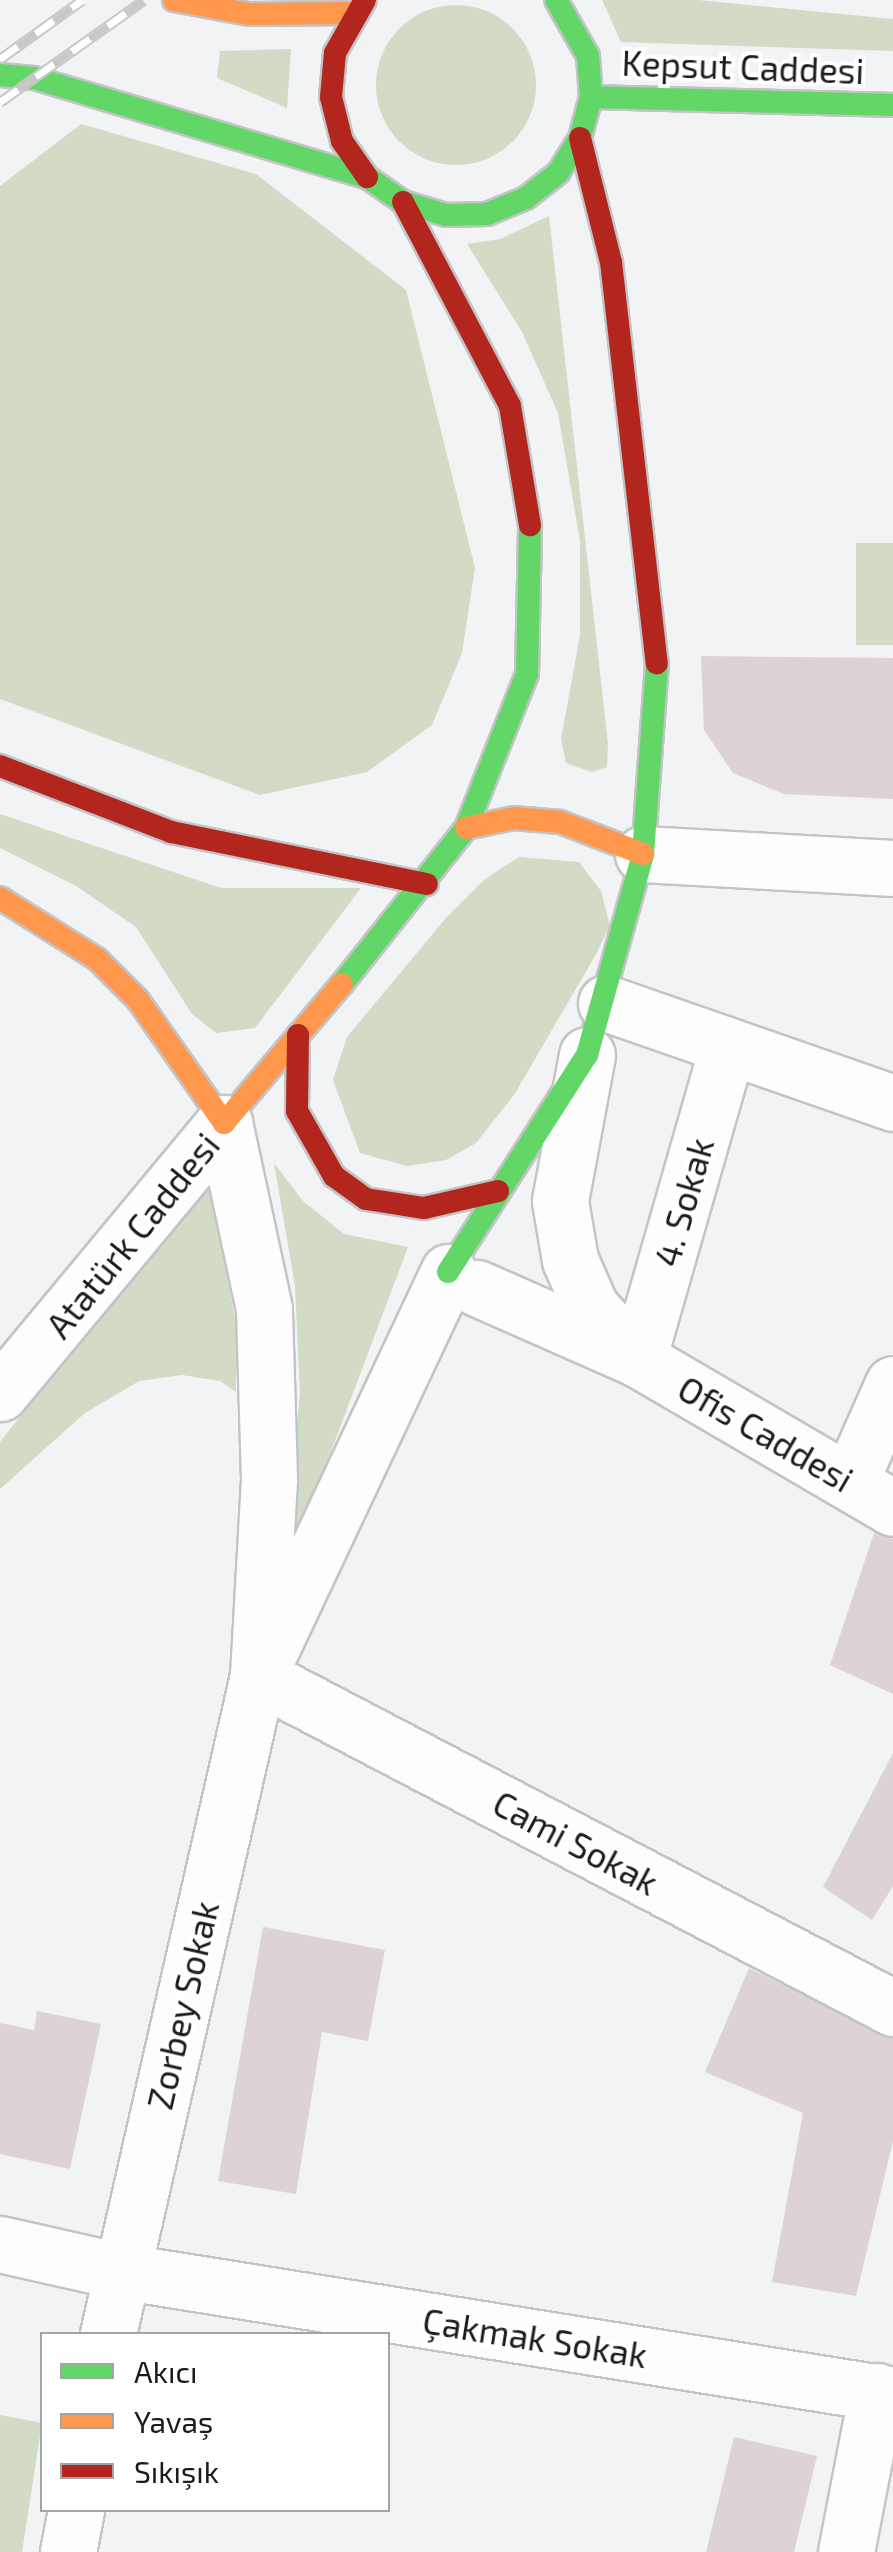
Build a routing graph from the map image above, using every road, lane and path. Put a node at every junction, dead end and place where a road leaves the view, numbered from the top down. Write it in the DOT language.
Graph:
graph roads {
  1 [pos="174,0"];
  2 [pos="556,0"];
  3 [pos="359,6"];
  4 [pos="0,74"];
  5 [pos="591,98"];
  6 [pos="893,106"];
  7 [pos="580,138"];
  8 [pos="367,177"];
  9 [pos="403,202"];
  10 [pos="0,766"];
  11 [pos="466,828"];
  12 [pos="643,854"];
  13 [pos="893,868"];
  14 [pos="427,884"];
  15 [pos="0,898"];
  16 [pos="606,1004"];
  17 [pos="298,1035"];
  18 [pos="728,1046"];
  19 [pos="587,1055"];
  20 [pos="893,1103"];
  21 [pos="224,1123"];
  22 [pos="498,1191"];
  23 [pos="462,1280"];
  24 [pos="638,1359"];
  25 [pos="893,1384"];
  26 [pos="0,1393"];
  27 [pos="872,1495"];
  28 [pos="258,1676"];
  29 [pos="893,2008"];
  30 [pos="0,2244"];
  31 [pos="120,2271"];
  32 [pos="108,2332"];
  33 [pos="885,2393"];
  34 [pos="76,2512"];
  35 [pos="68,2552"];
  36 [pos="846,2552"];
  1 -- 3 [label="main road"];
  2 -- 5 [label="main road"];
  3 -- 8 [label="main road"];
  4 -- 8 [label="main road"];
  5 -- 6 [label="main road, Kepsut Caddesi"];
  5 -- 7 [label="main road"];
  7 -- 9 [label="main road"];
  7 -- 12 [label="main road"];
  8 -- 9 [label="main road"];
  9 -- 11 [label="main road"];
  10 -- 14 [label="main road"];
  11 -- 12 [label="main road"];
  11 -- 14 [label="main road"];
  12 -- 13 [label="street"];
  12 -- 16 [label="main road"];
  14 -- 17 [label="main road"];
  15 -- 21 [label="main road"];
  16 -- 18 [label="street"];
  16 -- 19 [label="main road"];
  17 -- 21 [label="main road"];
  17 -- 22 [label="main road"];
  18 -- 20 [label="street"];
  18 -- 24 [label="street, 4. Sokak"];
  19 -- 22 [label="main road"];
  19 -- 24 [label="street, Ofis Caddesi"];
  21 -- 26 [label="street, Atatürk Caddesi"];
  21 -- 28 [label="street"];
  22 -- 23 [label="main road"];
  23 -- 24 [label="street, Ofis Caddesi"];
  23 -- 28 [label="street"];
  24 -- 27 [label="street, Ofis Caddesi"];
  25 -- 27 [label="street"];
  28 -- 29 [label="street, Cami Sokak"];
  28 -- 31 [label="street, Zorbey Sokak"];
  30 -- 31 [label="street, Çakmak Sokak"];
  31 -- 32 [label="street, Zorbey Sokak"];
  31 -- 33 [label="street, Çakmak Sokak"];
  33 -- 36 [label="street"];
  34 -- 35 [label="street"];
}
